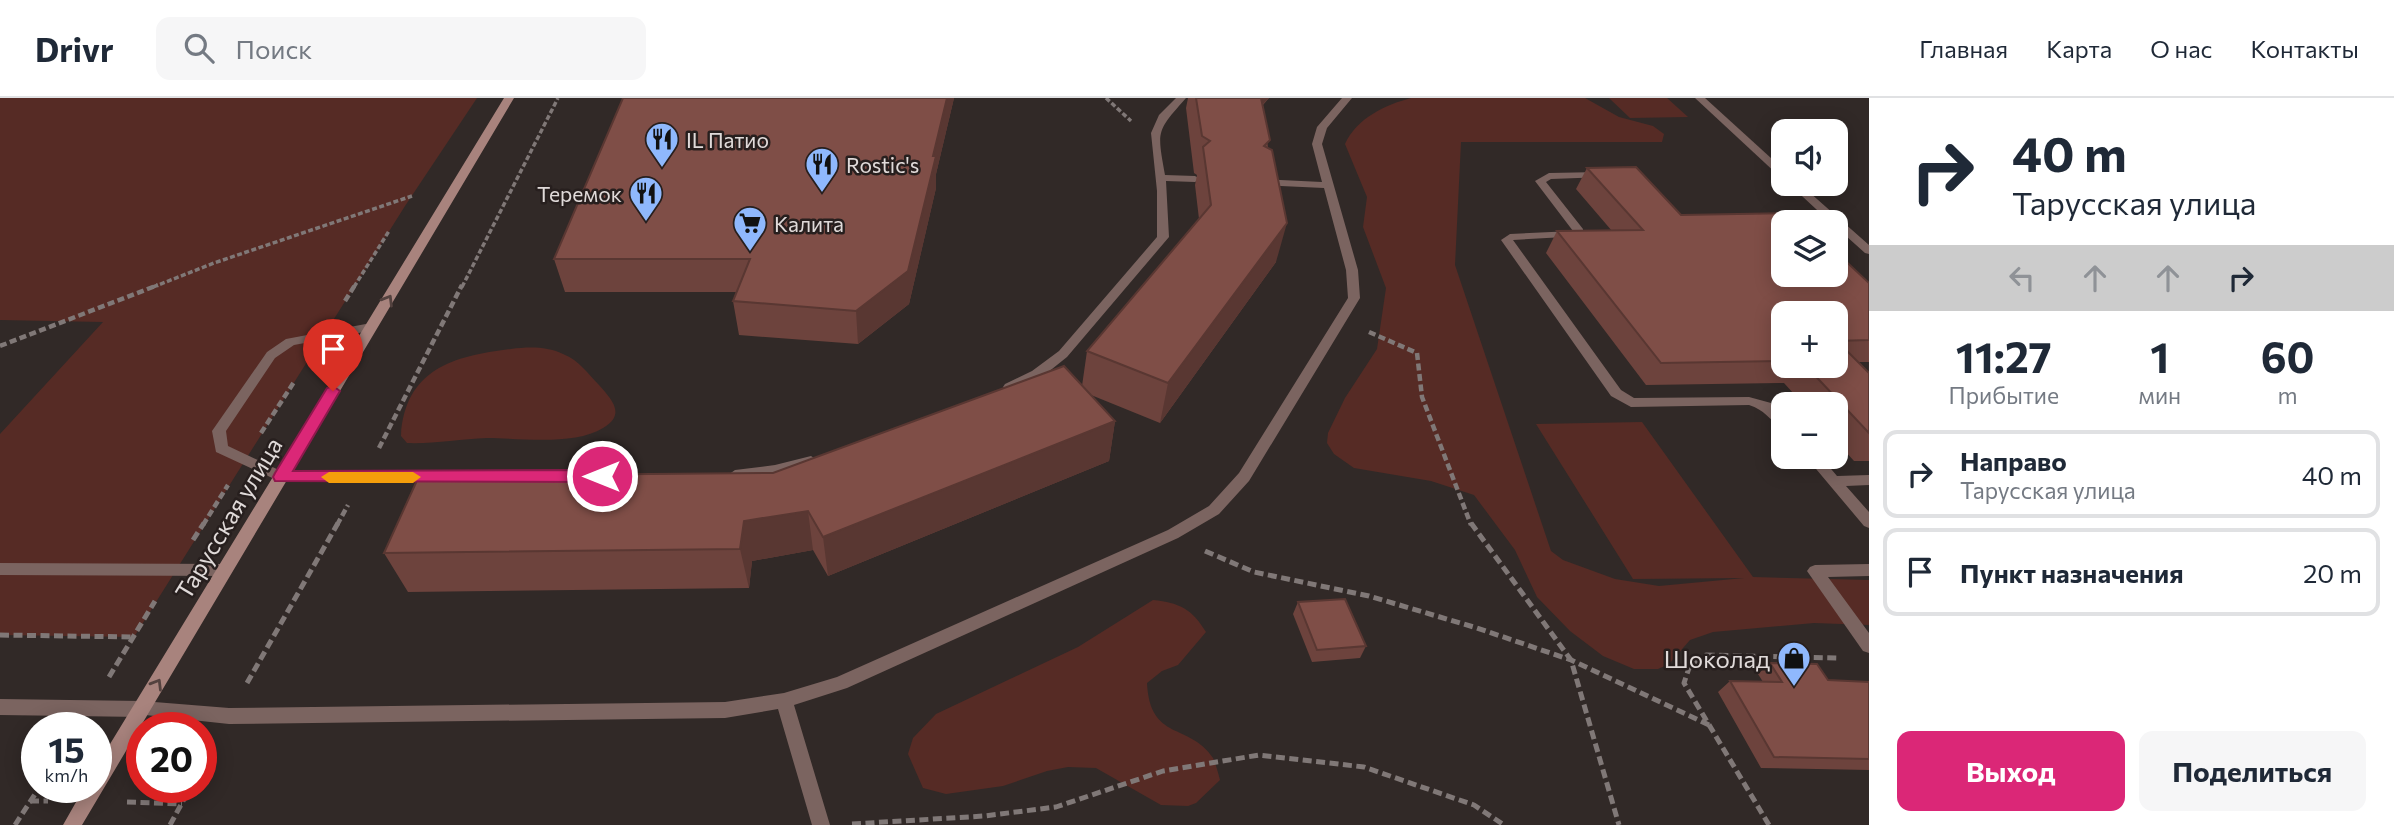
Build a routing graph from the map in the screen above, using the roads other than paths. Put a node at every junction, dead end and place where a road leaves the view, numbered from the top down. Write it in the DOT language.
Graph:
graph roads {
  1 [pos="509,98"];
  2 [pos="1181,98"];
  3 [pos="1347,98"];
  4 [pos="1700,98"];
  5 [pos="1771,163"];
  6 [pos="1619,175"];
  7 [pos="1161,178"];
  8 [pos="1195,179"];
  9 [pos="1262,182"];
  10 [pos="1329,184"];
  11 [pos="1807,196"];
  12 [pos="1823,210"];
  13 [pos="1848,233"];
  14 [pos="1869,251"];
  15 [pos="371,327"];
  16 [pos="993,394"];
  17 [pos="1771,411"];
  18 [pos="826,456"];
  19 [pos="1823,469"];
  20 [pos="721,475"];
  21 [pos="281,477"];
  22 [pos="446,477"];
  23 [pos="1869,480"];
  24 [pos="1833,481"];
  25 [pos="1869,522"];
  26 [pos="0,569"];
  27 [pos="225,570"];
  28 [pos="1869,570"];
  29 [pos="1869,646"];
  30 [pos="784,701"];
  31 [pos="0,707"];
  32 [pos="142,709"];
  33 [pos="112,758"];
  34 [pos="85,803"];
  35 [pos="72,825"];
  36 [pos="821,825"];
  15 -- 1 [label="main road, Тарусская улица, one-way"];
  2 -- 7 [label="street"];
  3 -- 10 [label="street"];
  4 -- 5 [label="street"];
  6 -- 17 [label="street"];
  7 -- 8 [label="street"];
  7 -- 16 [label="street"];
  9 -- 10 [label="street"];
  10 -- 30 [label="street"];
  11 -- 12 [label="street"];
  13 -- 14 [label="street"];
  15 -- 21 [label="main road, Тарусская улица"];
  15 -- 21 [label="street"];
  18 -- 20 [label="street"];
  19 -- 24 [label="street"];
  21 -- 22 [label="street"];
  21 -- 27 [label="main road, Тарусская улица"];
  23 -- 24 [label="street"];
  24 -- 25 [label="street"];
  26 -- 27 [label="street"];
  32 -- 27 [label="main road, Тарусская улица, one-way"];
  28 -- 29 [label="street"];
  30 -- 32 [label="street"];
  30 -- 36 [label="street"];
  31 -- 32 [label="street"];
  32 -- 33 [label="main road, Тарусская улица"];
  34 -- 35 [label="main road, Тарусская улица"];
}
